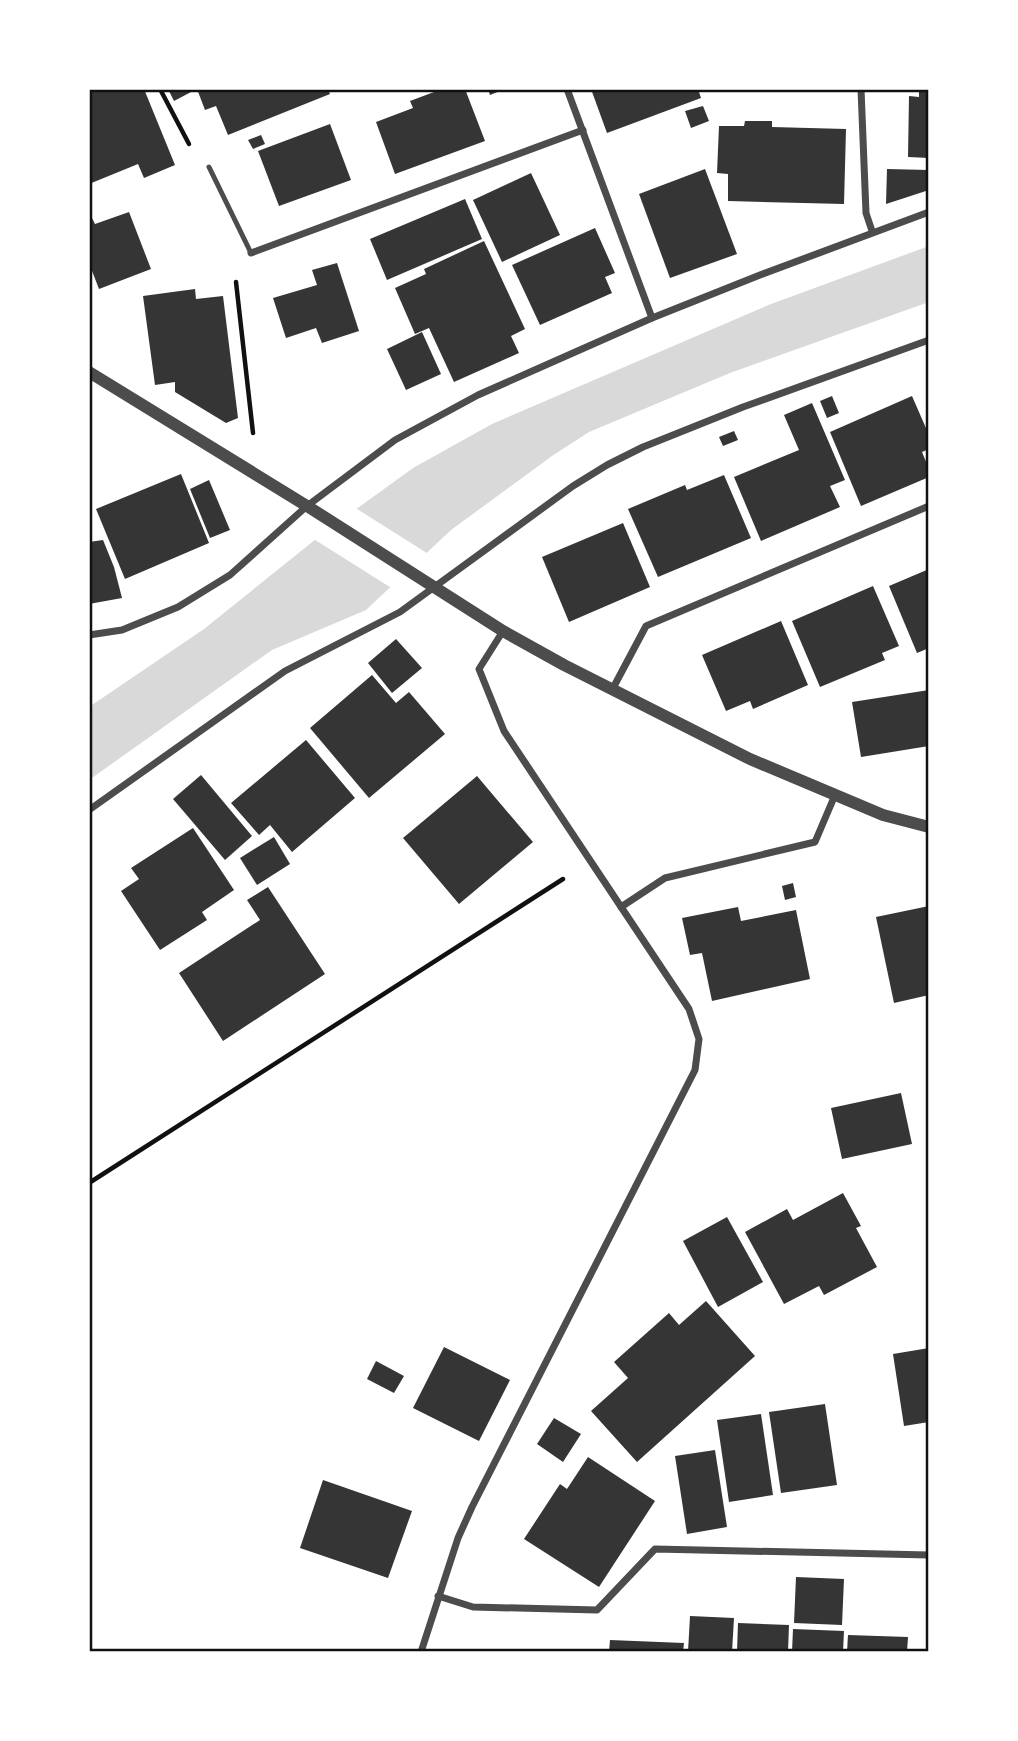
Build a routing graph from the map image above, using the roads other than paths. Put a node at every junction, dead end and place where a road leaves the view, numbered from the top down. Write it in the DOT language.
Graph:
graph roads {
  1 [pos="567,89"];
  2 [pos="861,89"];
  3 [pos="583,130"];
  4 [pos="209,167"];
  5 [pos="929,212"];
  6 [pos="873,231"];
  7 [pos="251,253"];
  8 [pos="652,318"];
  9 [pos="929,340"];
  10 [pos="89,372"];
  11 [pos="307,506"];
  12 [pos="929,506"];
  13 [pos="435,586"];
  14 [pos="503,631"];
  15 [pos="89,635"];
  16 [pos="611,690"];
  17 [pos="835,795"];
  18 [pos="89,810"];
  19 [pos="929,827"];
  20 [pos="621,907"];
  21 [pos="929,1555"];
  22 [pos="438,1596"];
  23 [pos="422,1652"];
  1 -- 3 [label="street"];
  2 -- 6 [label="street"];
  3 -- 7 [label="street"];
  3 -- 8 [label="street"];
  4 -- 7 [label="lane"];
  5 -- 6 [label="street"];
  6 -- 8 [label="street"];
  8 -- 11 [label="street"];
  9 -- 13 [label="street"];
  10 -- 11 [label="street"];
  11 -- 13 [label="street"];
  11 -- 15 [label="street"];
  12 -- 16 [label="street"];
  13 -- 14 [label="street"];
  13 -- 18 [label="street"];
  14 -- 16 [label="street"];
  14 -- 20 [label="street"];
  16 -- 17 [label="street"];
  17 -- 19 [label="street"];
  17 -- 20 [label="street"];
  20 -- 22 [label="street"];
  21 -- 22 [label="street"];
  22 -- 23 [label="street"];
}
